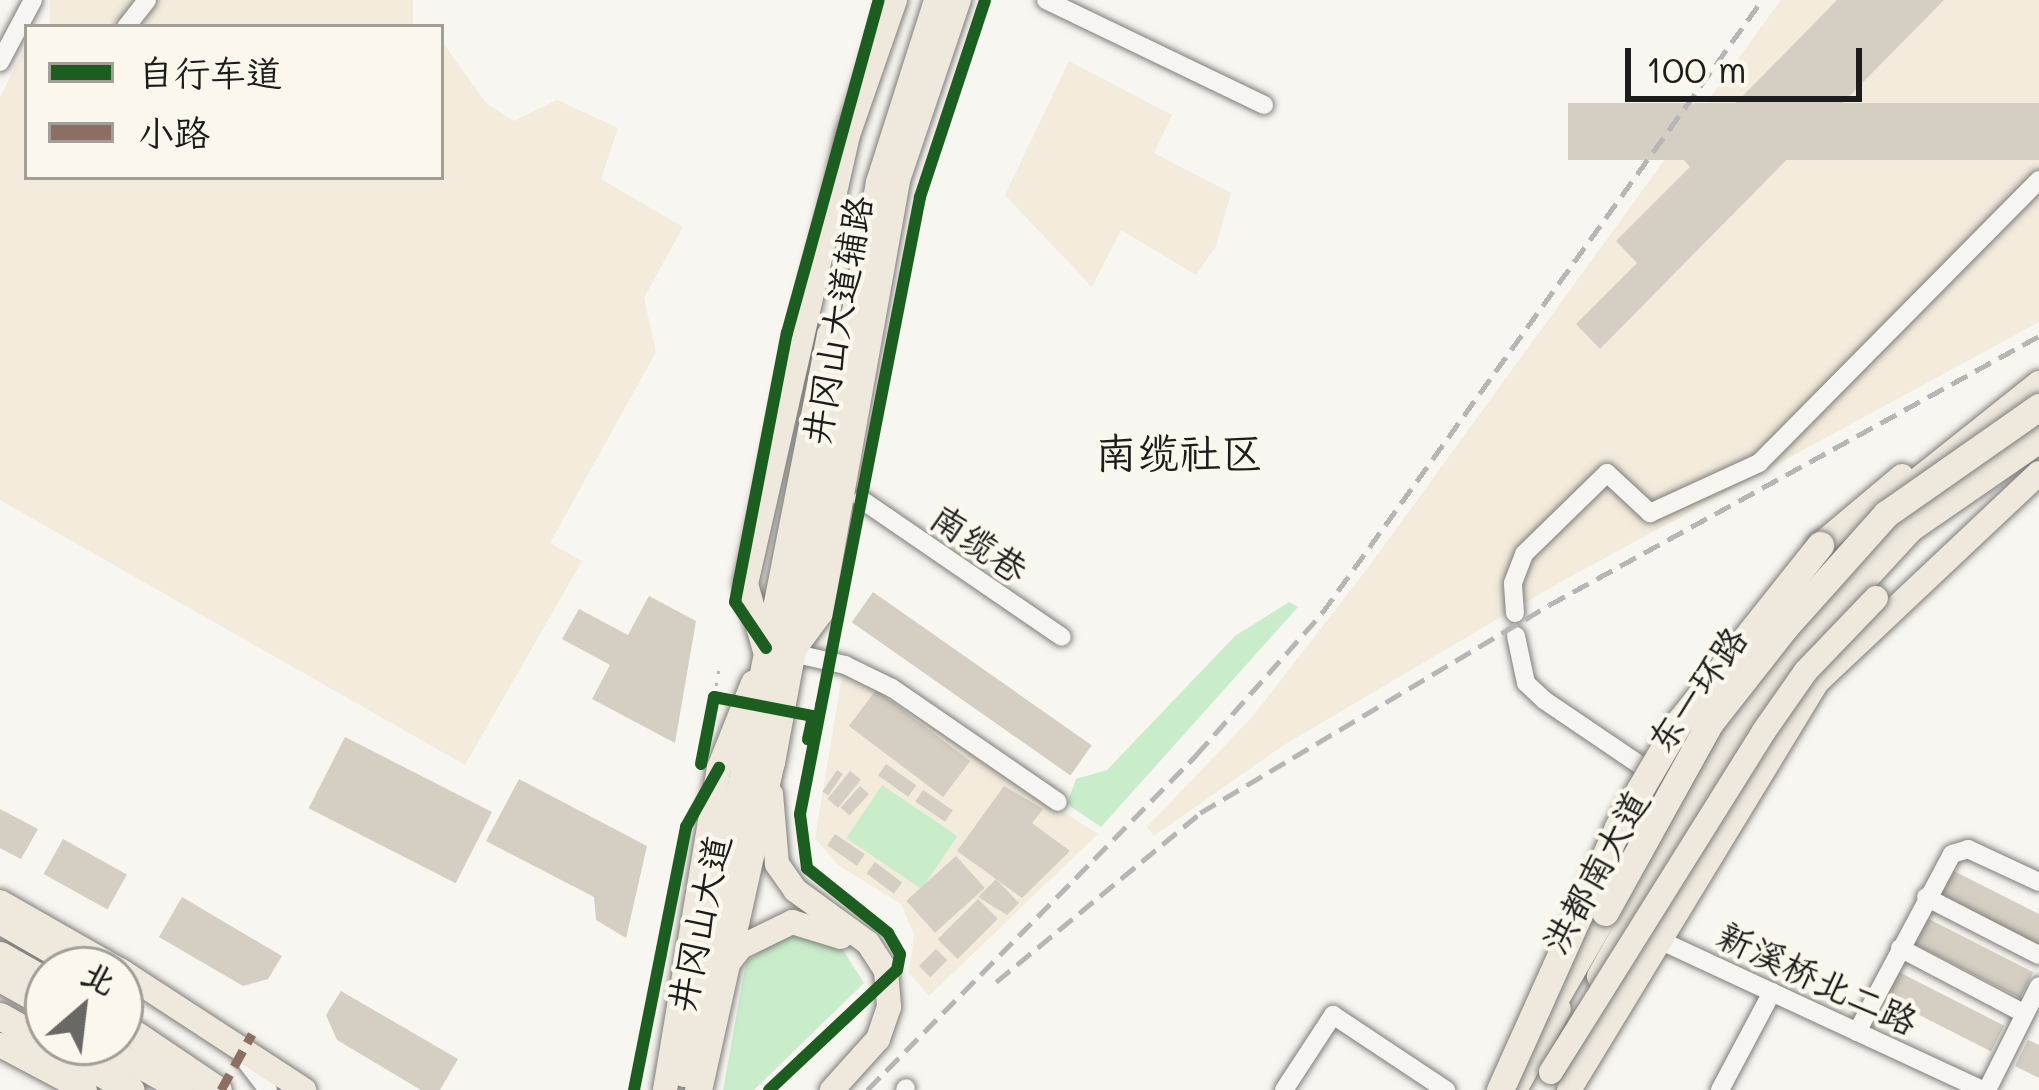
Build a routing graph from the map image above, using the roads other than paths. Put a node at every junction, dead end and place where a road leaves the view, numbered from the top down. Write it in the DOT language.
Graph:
graph roads {
  1 [pos="33,0"];
  2 [pos="147,0"];
  3 [pos="896,0"];
  4 [pos="920,0"];
  5 [pos="937,0"];
  6 [pos="959,0"];
  7 [pos="1046,0"];
  8 [pos="128,24"];
  9 [pos="0,62"];
  10 [pos="1264,105"];
  11 [pos="2039,180"];
  12 [pos="2039,383"];
  13 [pos="2028,401"];
  14 [pos="2039,440"];
  15 [pos="2039,470"];
  16 [pos="862,500"];
  17 [pos="1820,545"];
  18 [pos="1515,613"];
  19 [pos="1516,636"];
  20 [pos="1062,637"];
  21 [pos="779,650"];
  22 [pos="771,761"];
  23 [pos="1676,779"];
  24 [pos="1058,802"];
  25 [pos="2039,882"];
  26 [pos="1926,897"];
  27 [pos="0,902"];
  28 [pos="0,922"];
  29 [pos="1627,924"];
  30 [pos="1658,939"];
  31 [pos="42,946"];
  32 [pos="78,946"];
  33 [pos="1900,948"];
  34 [pos="2039,956"];
  35 [pos="725,968"];
  36 [pos="880,975"];
  37 [pos="2039,986"];
  38 [pos="144,987"];
  39 [pos="1772,992"];
  40 [pos="144,1002"];
  41 [pos="882,1011"];
  42 [pos="0,1012"];
  43 [pos="2023,1019"];
  44 [pos="1857,1032"];
  45 [pos="2039,1033"];
  46 [pos="144,1040"];
  47 [pos="0,1045"];
  48 [pos="241,1054"];
  49 [pos="0,1059"];
  50 [pos="144,1059"];
  51 [pos="104,1066"];
  52 [pos="139,1066"];
  53 [pos="1554,1084"];
  54 [pos="669,1089"];
  55 [pos="52,1090"];
  56 [pos="86,1090"];
  57 [pos="131,1090"];
  58 [pos="147,1090"];
  59 [pos="182,1090"];
  60 [pos="199,1090"];
  61 [pos="218,1090"];
  62 [pos="268,1090"];
  63 [pos="304,1090"];
  64 [pos="698,1090"];
  65 [pos="812,1090"];
  66 [pos="832,1090"];
  67 [pos="1284,1090"];
  68 [pos="1446,1090"];
  69 [pos="1501,1090"];
  70 [pos="1515,1090"];
  71 [pos="1720,1090"];
  72 [pos="1984,1090"];
  1 -- 9 [label="street"];
  2 -- 8 [label="street"];
  3 -- 21 [label="main road, 井冈山大道辅路"];
  4 -- 21 [label="highway, 井冈山大道"];
  5 -- 21 [label="highway, 井冈山大道"];
  6 -- 21 [label="main road, 井冈山大道辅路"];
  7 -- 10 [label="street"];
  11 -- 18 [label="street"];
  12 -- 13 [label="main road, 洪都南大道"];
  13 -- 17 [label="main road"];
  13 -- 23 [label="highway, 东一环路, bridge"];
  13 -- 70 [label="main road, 洪都南大道"];
  14 -- 29 [label="highway, 东一环路"];
  15 -- 30 [label="main road"];
  15 -- 53 [label="main road, bridge"];
  16 -- 20 [label="street, 南缆巷"];
  17 -- 69 [label="highway, bridge"];
  19 -- 23 [label="street"];
  21 -- 22 [label="highway, 井冈山大道"];
  21 -- 24 [label="street"];
  21 -- 54 [label="highway, 井冈山大道"];
  22 -- 35 [label="highway, 井冈山大道"];
  22 -- 36 [label="main road"];
  23 -- 69 [label="highway, 东一环路, bridge"];
  25 -- 26 [label="street"];
  26 -- 33 [label="street"];
  26 -- 34 [label="street"];
  27 -- 32 [label="main road"];
  28 -- 31 [label="main road"];
  29 -- 30 [label="street, 新溪桥北二路"];
  29 -- 53 [label="highway, 东一环路, bridge"];
  30 -- 39 [label="street, 新溪桥北二路"];
  30 -- 53 [label="main road"];
  33 -- 43 [label="street"];
  33 -- 44 [label="street"];
  35 -- 36 [label="main road"];
  35 -- 64 [label="highway, 井冈山大道"];
  36 -- 41 [label="main road"];
  37 -- 43 [label="street"];
  38 -- 48 [label="main road"];
  39 -- 44 [label="street, 新溪桥北二路"];
  39 -- 71 [label="street"];
  40 -- 48 [label="main road"];
  41 -- 65 [label="main road"];
  41 -- 66 [label="main road"];
  42 -- 57 [label="highway"];
  43 -- 45 [label="street"];
  43 -- 72 [label="street"];
  44 -- 72 [label="street, 新溪桥北二路"];
  46 -- 61 [label="highway"];
  47 -- 56 [label="main road"];
  48 -- 62 [label="street"];
  48 -- 63 [label="main road"];
  49 -- 55 [label="main road"];
  50 -- 60 [label="highway"];
  51 -- 58 [label="main road"];
  52 -- 59 [label="main road"];
  67 -- 68 [label="street"];
}
